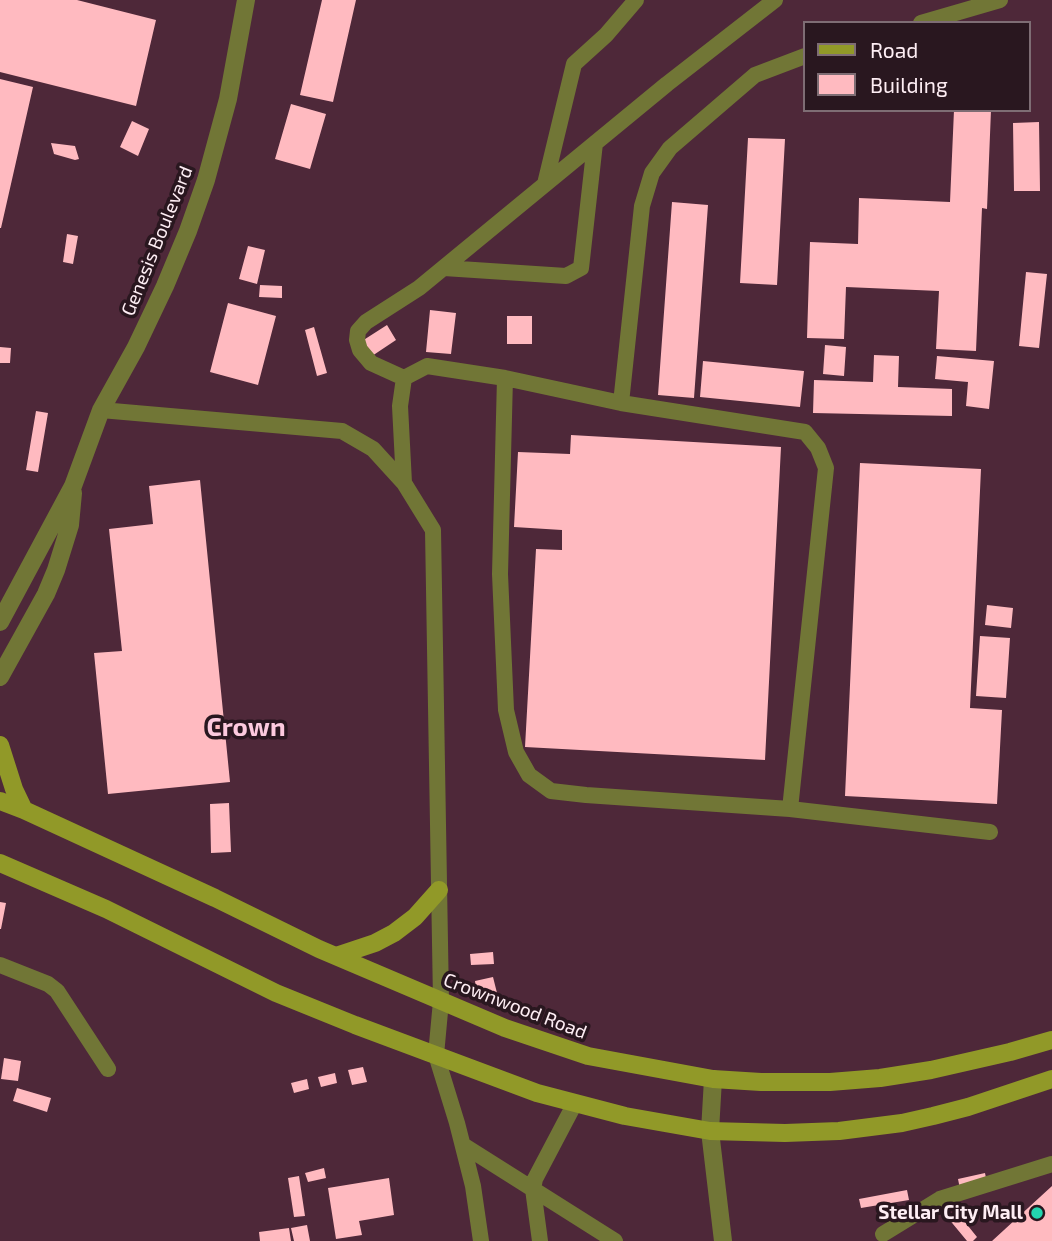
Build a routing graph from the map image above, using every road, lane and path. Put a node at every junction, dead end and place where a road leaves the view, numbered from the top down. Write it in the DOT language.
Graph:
graph roads {
  1 [pos="246,0"];
  2 [pos="775,0"];
  3 [pos="1000,0"];
  4 [pos="636,1"];
  5 [pos="928,21"];
  6 [pos="804,56"];
  7 [pos="595,143"];
  8 [pos="545,184"];
  9 [pos="444,268"];
  10 [pos="404,378"];
  11 [pos="505,378"];
  12 [pos="621,403"];
  13 [pos="102,410"];
  14 [pos="404,483"];
  15 [pos="73,486"];
  16 [pos="0,622"];
  17 [pos="0,677"];
  18 [pos="0,745"];
  19 [pos="0,801"];
  20 [pos="790,809"];
  21 [pos="24,810"];
  22 [pos="990,832"];
  23 [pos="0,863"];
  24 [pos="439,890"];
  25 [pos="336,956"];
  26 [pos="0,965"];
  27 [pos="440,1001"];
  28 [pos="1052,1040"];
  29 [pos="436,1055"];
  30 [pos="107,1069"];
  31 [pos="713,1079"];
  32 [pos="1052,1079"];
  33 [pos="575,1103"];
  34 [pos="710,1131"];
  35 [pos="463,1145"];
  36 [pos="1052,1164"];
  37 [pos="533,1189"];
  38 [pos="883,1234"];
  39 [pos="481,1241"];
  40 [pos="540,1241"];
  41 [pos="615,1241"];
  42 [pos="723,1241"];
  1 -- 13 [label="street, Genesis Boulevard"];
  2 -- 7 [label="lane"];
  3 -- 5 [label="lane"];
  4 -- 8 [label="lane"];
  6 -- 12 [label="lane"];
  7 -- 8 [label="lane"];
  7 -- 9 [label="lane"];
  8 -- 9 [label="lane"];
  9 -- 10 [label="lane"];
  10 -- 11 [label="lane"];
  10 -- 14 [label="lane"];
  11 -- 12 [label="lane"];
  11 -- 20 [label="lane"];
  12 -- 20 [label="lane"];
  13 -- 14 [label="lane"];
  13 -- 15 [label="street, Genesis Boulevard"];
  14 -- 24 [label="lane"];
  15 -- 16 [label="street, Genesis Boulevard"];
  15 -- 17 [label="street, Genesis Boulevard"];
  18 -- 21 [label="main road"];
  19 -- 21 [label="main road, Crownwood Road"];
  20 -- 22 [label="lane"];
  21 -- 25 [label="main road, Crownwood Road"];
  23 -- 29 [label="main road"];
  24 -- 25 [label="main road"];
  24 -- 27 [label="lane"];
  25 -- 27 [label="main road, Crownwood Road"];
  26 -- 30 [label="lane"];
  27 -- 29 [label="lane"];
  27 -- 31 [label="main road, Crownwood Road"];
  28 -- 31 [label="main road, Crownwood Road"];
  29 -- 33 [label="main road"];
  29 -- 35 [label="lane"];
  31 -- 34 [label="street"];
  32 -- 34 [label="main road"];
  33 -- 34 [label="main road"];
  33 -- 37 [label="lane"];
  34 -- 42 [label="street"];
  35 -- 37 [label="lane"];
  35 -- 39 [label="lane"];
  36 -- 38 [label="lane"];
  37 -- 40 [label="lane"];
  37 -- 41 [label="lane"];
}
